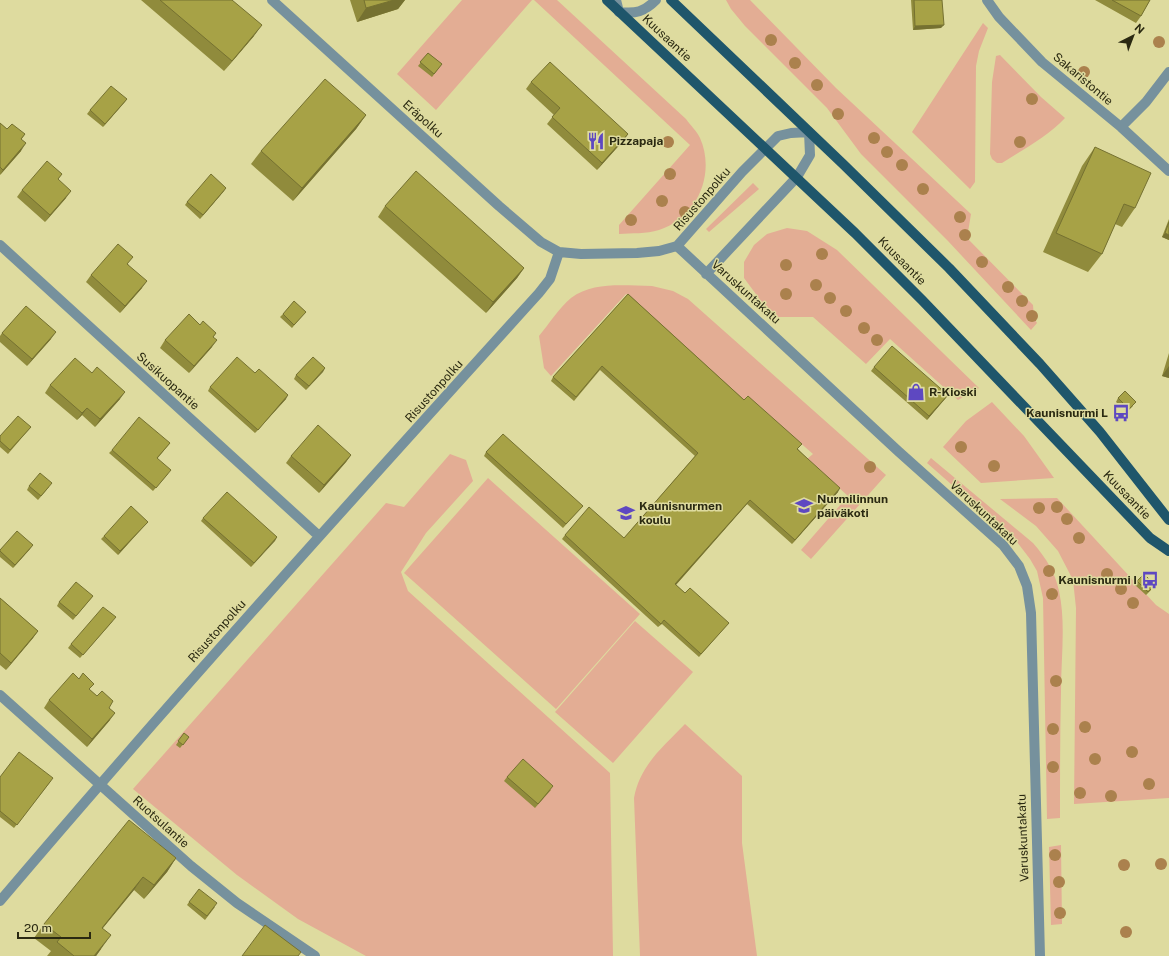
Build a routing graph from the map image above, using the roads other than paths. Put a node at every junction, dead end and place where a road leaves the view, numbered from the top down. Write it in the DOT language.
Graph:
graph roads {
  1 [pos="272,0"];
  2 [pos="607,0"];
  3 [pos="616,0"];
  4 [pos="656,0"];
  5 [pos="671,0"];
  6 [pos="987,0"];
  7 [pos="619,12"];
  8 [pos="1169,72"];
  9 [pos="1122,127"];
  10 [pos="809,132"];
  11 [pos="765,148"];
  12 [pos="1169,171"];
  13 [pos="797,177"];
  14 [pos="0,245"];
  15 [pos="677,246"];
  16 [pos="559,252"];
  17 [pos="706,274"];
  18 [pos="1169,520"];
  19 [pos="319,536"];
  20 [pos="1169,551"];
  21 [pos="0,695"];
  22 [pos="99,785"];
  23 [pos="0,901"];
  24 [pos="315,956"];
  25 [pos="1040,956"];
  1 -- 16 [label="street, Eräpolku"];
  2 -- 7 [label="main road, Kuusaantie"];
  3 -- 7 [label="street"];
  4 -- 7 [label="street"];
  5 -- 10 [label="main road, Kuusaantie"];
  6 -- 9 [label="street, Sakaristontie"];
  7 -- 11 [label="main road, Kuusaantie"];
  8 -- 9 [label="street"];
  9 -- 12 [label="street, Sakaristontie"];
  10 -- 11 [label="street, Risustonpolku"];
  10 -- 13 [label="street"];
  10 -- 18 [label="main road, Kuusaantie"];
  11 -- 13 [label="main road, Kuusaantie"];
  11 -- 15 [label="street, Risustonpolku"];
  13 -- 17 [label="street"];
  13 -- 20 [label="main road, Kuusaantie"];
  14 -- 19 [label="street, Susikuopantie"];
  15 -- 16 [label="street, Risustonpolku"];
  15 -- 17 [label="street, Varuskuntakatu"];
  16 -- 19 [label="street, Risustonpolku"];
  17 -- 25 [label="street, Varuskuntakatu"];
  19 -- 22 [label="street, Risustonpolku"];
  21 -- 22 [label="street, Ruotsulantie"];
  22 -- 23 [label="street, Risustonpolku"];
  22 -- 24 [label="street, Ruotsulantie"];
}
